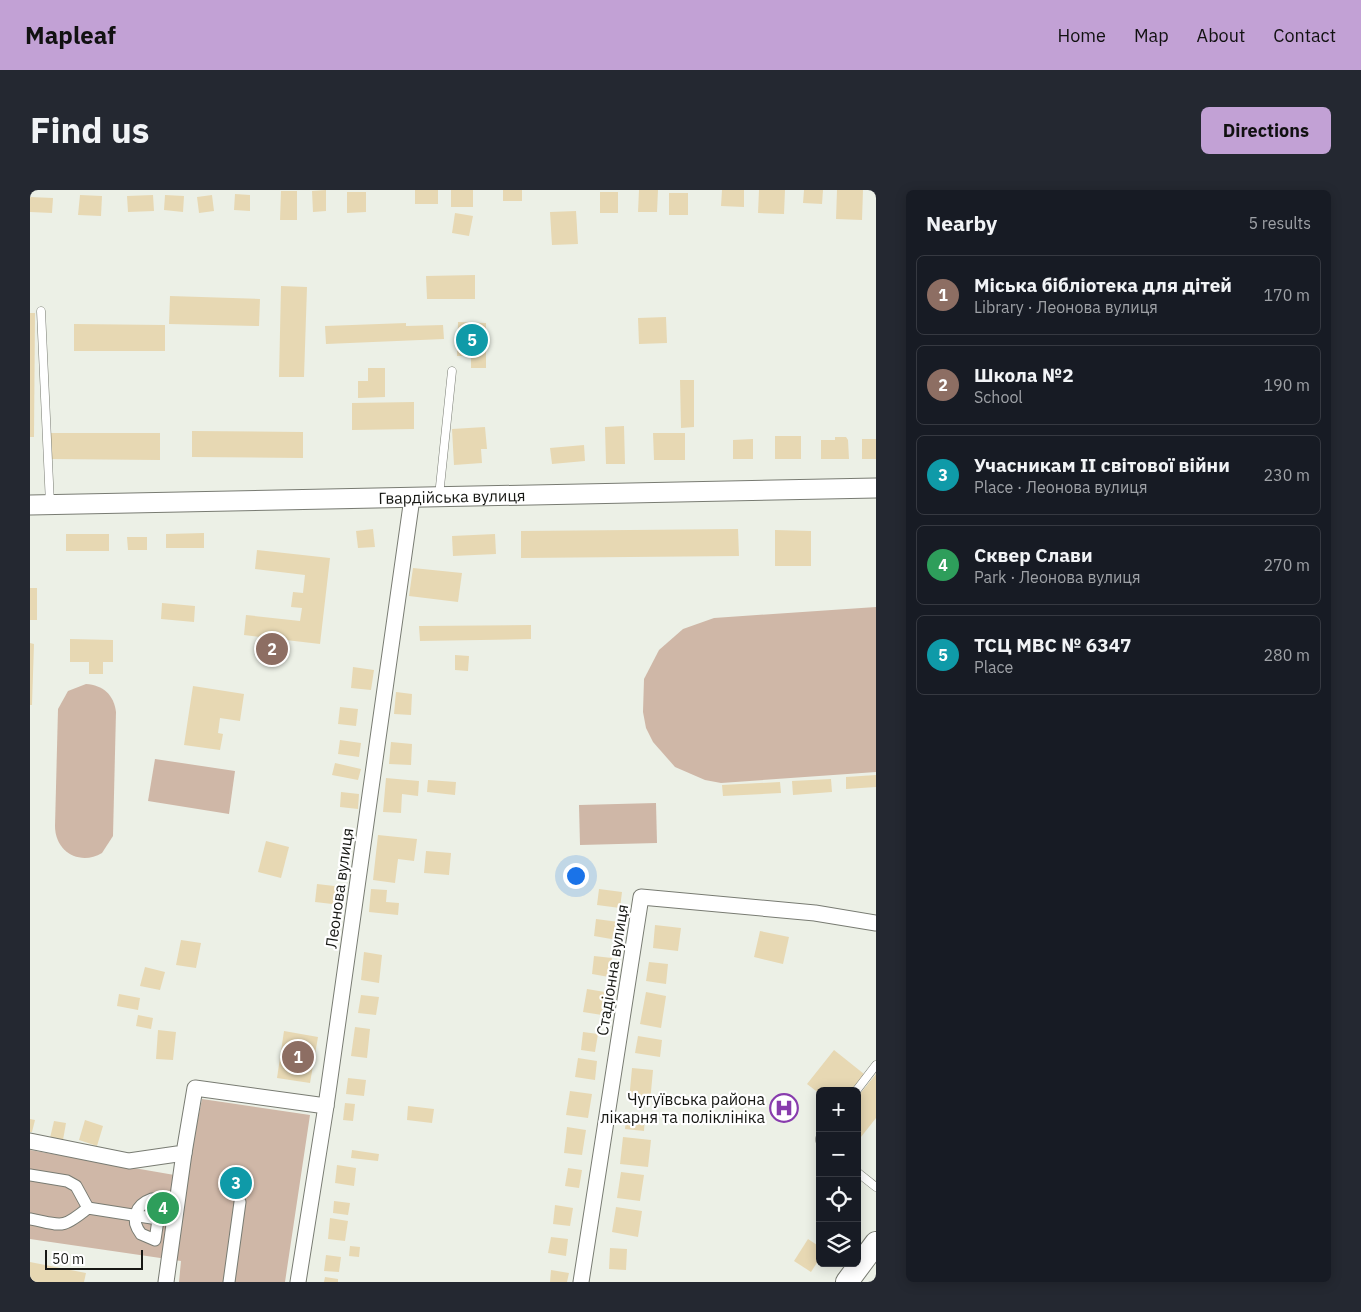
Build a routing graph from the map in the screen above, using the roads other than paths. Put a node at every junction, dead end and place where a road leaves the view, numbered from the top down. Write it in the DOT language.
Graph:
graph roads {
  1 [pos="41,311"];
  2 [pos="452,371"];
  3 [pos="876,488"];
  4 [pos="412,498"];
  5 [pos="438,498"];
  6 [pos="50,504"];
  7 [pos="30,505"];
  8 [pos="876,923"];
  9 [pos="876,1065"];
  10 [pos="859,1087"];
  11 [pos="326,1106"];
  12 [pos="30,1141"];
  13 [pos="184,1153"];
  14 [pos="861,1175"];
  15 [pos="30,1176"];
  16 [pos="876,1187"];
  17 [pos="240,1202"];
  18 [pos="88,1208"];
  19 [pos="135,1216"];
  20 [pos="30,1219"];
  21 [pos="158,1219"];
  22 [pos="876,1243"];
  23 [pos="166,1282"];
  24 [pos="229,1282"];
  25 [pos="298,1282"];
  26 [pos="581,1282"];
  27 [pos="847,1282"];
  1 -- 6 [label="lane"];
  2 -- 5 [label="lane"];
  3 -- 5 [label="street, Гвардійська вулиця"];
  4 -- 5 [label="street, Гвардійська вулиця"];
  4 -- 6 [label="street, Гвардійська вулиця"];
  4 -- 11 [label="street, Леонова вулиця"];
  6 -- 7 [label="street, Гвардійська вулиця"];
  8 -- 26 [label="street, Стадіонна вулиця"];
  9 -- 10 [label="lane"];
  11 -- 13 [label="street"];
  11 -- 25 [label="street, Леонова вулиця"];
  12 -- 13 [label="street"];
  13 -- 23 [label="street"];
  14 -- 16 [label="lane"];
  15 -- 18 [label="street"];
  17 -- 24 [label="street"];
  18 -- 19 [label="street"];
  18 -- 20 [label="street"];
  19 -- 21 [label="street"];
  19 -- 21 [label="street"];
  19 -- 21 [label="street"];
  22 -- 27 [label="main road"];
}
